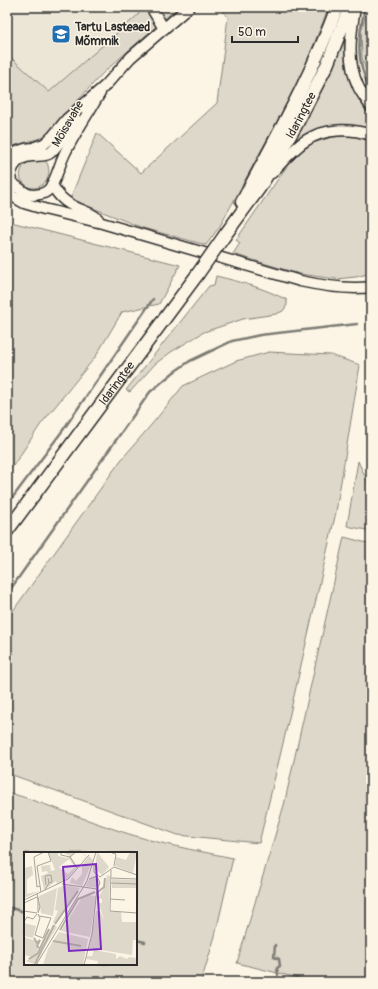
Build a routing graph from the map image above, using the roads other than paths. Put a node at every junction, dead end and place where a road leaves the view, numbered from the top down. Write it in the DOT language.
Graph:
graph roads {
  1 [pos="151,7"];
  2 [pos="189,7"];
  3 [pos="337,7"];
  4 [pos="350,7"];
  5 [pos="354,7"];
  6 [pos="164,29"];
  7 [pos="105,86"];
  8 [pos="82,106"];
  9 [pos="371,107"];
  10 [pos="371,135"];
  11 [pos="35,148"];
  12 [pos="49,154"];
  13 [pos="7,159"];
  14 [pos="54,180"];
  15 [pos="9,182"];
  16 [pos="260,187"];
  17 [pos="7,193"];
  18 [pos="18,198"];
  19 [pos="102,222"];
  20 [pos="225,235"];
  21 [pos="371,287"];
  22 [pos="7,531"];
  1 -- 6 [label="street"];
  2 -- 6 [label="street, Mõisavahe"];
  3 -- 20 [label="main road, Idaringtee"];
  4 -- 16 [label="main road, Idaringtee"];
  5 -- 9 [label="street"];
  6 -- 7 [label="street, Mõisavahe"];
  7 -- 8 [label="street, Mõisavahe"];
  7 -- 14 [label="street, Mõisavahe"];
  8 -- 11 [label="street, Mõisavahe"];
  8 -- 12 [label="street, Mõisavahe"];
  10 -- 16 [label="street"];
  11 -- 12 [label="street, Mõisavahe"];
  11 -- 13 [label="street, Mõisavahe"];
  12 -- 14 [label="street, Mõisavahe"];
  12 -- 15 [label="street, Mõisavahe"];
  14 -- 15 [label="street"];
  14 -- 19 [label="street"];
  15 -- 18 [label="street"];
  16 -- 20 [label="main road, Idaringtee"];
  17 -- 18 [label="street"];
  18 -- 19 [label="street"];
  19 -- 21 [label="street"];
  20 -- 22 [label="main road, Idaringtee, bridge"];
}
